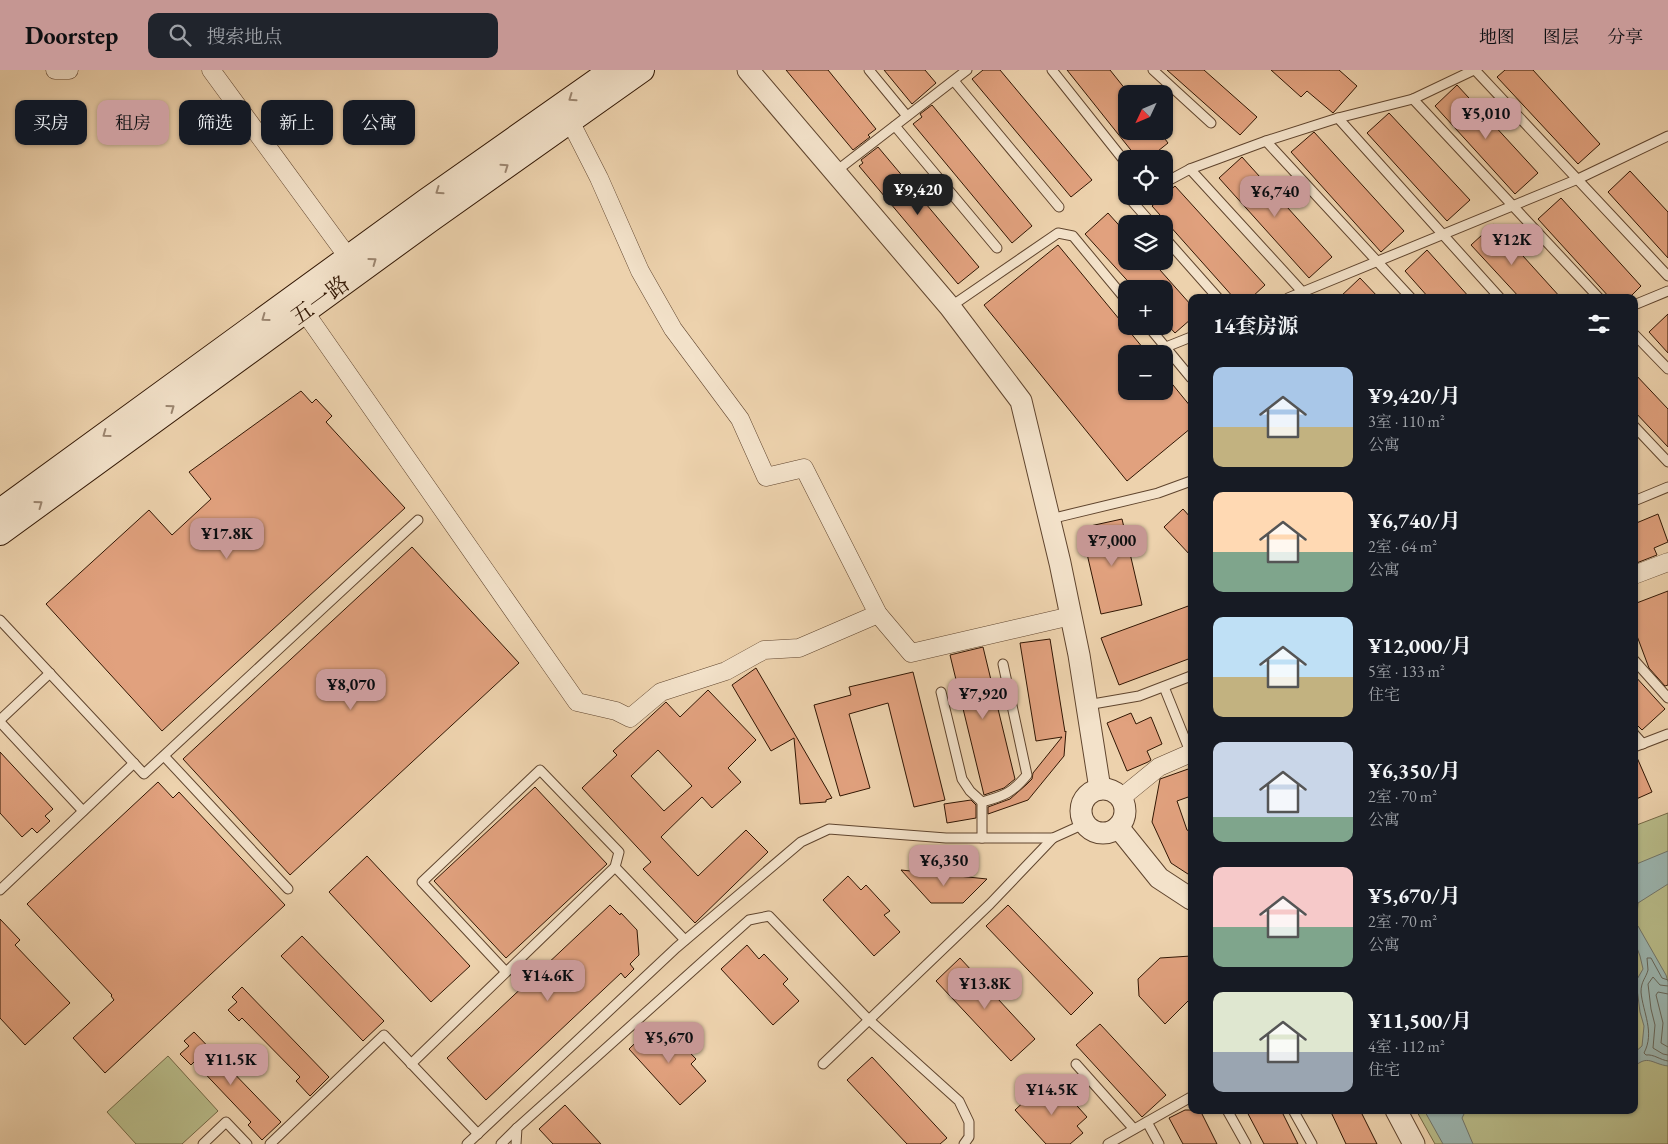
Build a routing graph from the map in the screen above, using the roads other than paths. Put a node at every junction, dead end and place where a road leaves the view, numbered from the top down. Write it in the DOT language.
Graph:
graph roads {
  1 [pos="55,70"];
  2 [pos="69,70"];
  3 [pos="211,70"];
  4 [pos="612,70"];
  5 [pos="642,70"];
  6 [pos="748,70"];
  7 [pos="869,70"];
  8 [pos="967,70"];
  9 [pos="1052,70"];
  10 [pos="1153,70"];
  11 [pos="1475,70"];
  12 [pos="954,81"];
  13 [pos="1413,99"];
  14 [pos="907,116"];
  15 [pos="1338,118"];
  16 [pos="570,121"];
  17 [pos="1211,123"];
  18 [pos="895,126"];
  19 [pos="1668,136"];
  20 [pos="1266,141"];
  21 [pos="1118,153"];
  22 [pos="1190,168"];
  23 [pos="835,172"];
  24 [pos="1173,178"];
  25 [pos="1578,179"];
  26 [pos="1135,205"];
  27 [pos="1513,205"];
  28 [pos="1059,207"];
  29 [pos="1144,215"];
  30 [pos="1442,234"];
  31 [pos="1173,247"];
  32 [pos="997,248"];
  33 [pos="348,257"];
  34 [pos="1377,261"];
  35 [pos="1668,276"];
  36 [pos="1118,291"];
  37 [pos="1668,291"];
  38 [pos="1214,294"];
  39 [pos="1305,294"];
  40 [pos="1308,294"];
  41 [pos="1407,294"];
  42 [pos="1496,294"];
  43 [pos="1595,294"];
  44 [pos="1638,303"];
  45 [pos="950,307"];
  46 [pos="304,311"];
  47 [pos="1155,335"];
  48 [pos="1188,338"];
  49 [pos="1638,338"];
  50 [pos="1164,345"];
  51 [pos="1173,345"];
  52 [pos="1173,356"];
  53 [pos="1668,369"];
  54 [pos="1188,374"];
  55 [pos="1638,430"];
  56 [pos="1668,462"];
  57 [pos="1188,482"];
  58 [pos="1668,488"];
  59 [pos="1638,499"];
  60 [pos="0,511"];
  61 [pos="1050,519"];
  62 [pos="418,520"];
  63 [pos="0,533"];
  64 [pos="1668,562"];
  65 [pos="1638,573"];
  66 [pos="878,614"];
  67 [pos="1071,616"];
  68 [pos="0,620"];
  69 [pos="1003,664"];
  70 [pos="1638,664"];
  71 [pos="50,673"];
  72 [pos="1188,677"];
  73 [pos="1164,687"];
  74 [pos="941,692"];
  75 [pos="1668,698"];
  76 [pos="1087,705"];
  77 [pos="0,721"];
  78 [pos="1667,736"];
  79 [pos="1638,738"];
  80 [pos="1643,744"];
  81 [pos="1638,746"];
  82 [pos="1188,747"];
  83 [pos="1188,755"];
  84 [pos="164,756"];
  85 [pos="134,763"];
  86 [pos="1100,789"];
  87 [pos="1121,798"];
  88 [pos="982,802"];
  89 [pos="83,811"];
  90 [pos="1084,824"];
  91 [pos="1118,827"];
  92 [pos="982,838"];
  93 [pos="1053,838"];
  94 [pos="615,867"];
  95 [pos="288,889"];
  96 [pos="0,890"];
  97 [pos="1188,897"];
  98 [pos="685,940"];
  99 [pos="506,972"];
  100 [pos="868,1019"];
  101 [pos="411,1064"];
  102 [pos="823,1064"];
  103 [pos="1076,1064"];
  104 [pos="1188,1098"];
  105 [pos="1230,1114"];
  106 [pos="1295,1114"];
  107 [pos="1398,1114"];
  108 [pos="1147,1122"];
  109 [pos="517,1128"];
  110 [pos="1134,1129"];
  111 [pos="478,1134"];
  112 [pos="1410,1142"];
  113 [pos="203,1144"];
  114 [pos="247,1144"];
  115 [pos="270,1144"];
  116 [pos="467,1144"];
  117 [pos="501,1144"];
  118 [pos="516,1144"];
  119 [pos="964,1144"];
  120 [pos="1108,1144"];
  121 [pos="1159,1144"];
  122 [pos="1246,1144"];
  123 [pos="1312,1144"];
  1 -- 2 [label="street"];
  3 -- 33 [label="street"];
  4 -- 33 [label="main road, 五一路, one-way"];
  5 -- 16 [label="main road, 五一路"];
  6 -- 23 [label="street"];
  7 -- 14 [label="lane"];
  8 -- 12 [label="lane"];
  9 -- 21 [label="lane"];
  10 -- 17 [label="lane"];
  11 -- 13 [label="lane"];
  11 -- 25 [label="lane"];
  12 -- 14 [label="lane"];
  12 -- 28 [label="lane"];
  13 -- 15 [label="lane"];
  13 -- 27 [label="lane"];
  14 -- 18 [label="lane"];
  15 -- 20 [label="lane"];
  15 -- 30 [label="lane"];
  46 -- 16 [label="main road, 五一路, one-way"];
  16 -- 66 [label="street"];
  18 -- 23 [label="lane"];
  18 -- 32 [label="lane"];
  19 -- 25 [label="lane"];
  20 -- 22 [label="lane"];
  20 -- 34 [label="lane"];
  22 -- 24 [label="lane"];
  22 -- 39 [label="lane"];
  23 -- 45 [label="street"];
  25 -- 27 [label="lane"];
  25 -- 35 [label="lane"];
  26 -- 29 [label="lane"];
  27 -- 30 [label="lane"];
  27 -- 43 [label="lane"];
  30 -- 34 [label="lane"];
  30 -- 42 [label="lane"];
  31 -- 38 [label="lane"];
  33 -- 60 [label="main road, 五一路, one-way"];
  34 -- 40 [label="lane"];
  34 -- 41 [label="lane"];
  36 -- 45 [label="lane"];
  37 -- 44 [label="lane"];
  45 -- 61 [label="street"];
  63 -- 46 [label="main road, 五一路, one-way"];
  46 -- 66 [label="street"];
  47 -- 50 [label="lane"];
  48 -- 51 [label="lane"];
  49 -- 53 [label="lane"];
  52 -- 54 [label="lane"];
  55 -- 56 [label="lane"];
  57 -- 61 [label="lane"];
  58 -- 59 [label="lane"];
  61 -- 67 [label="street"];
  62 -- 84 [label="lane"];
  64 -- 65 [label="street"];
  66 -- 67 [label="street"];
  67 -- 76 [label="street"];
  68 -- 71 [label="lane"];
  69 -- 88 [label="lane"];
  70 -- 75 [label="lane"];
  71 -- 77 [label="lane"];
  71 -- 85 [label="lane"];
  72 -- 73 [label="lane"];
  73 -- 76 [label="lane"];
  73 -- 82 [label="lane"];
  74 -- 88 [label="lane"];
  76 -- 86 [label="street"];
  77 -- 89 [label="lane"];
  78 -- 80 [label="lane"];
  79 -- 80 [label="lane"];
  80 -- 81 [label="lane"];
  83 -- 87 [label="street"];
  84 -- 85 [label="lane"];
  84 -- 95 [label="lane"];
  85 -- 89 [label="lane"];
  86 -- 87 [label="street"];
  86 -- 90 [label="street"];
  87 -- 91 [label="street"];
  88 -- 92 [label="lane"];
  89 -- 96 [label="lane"];
  90 -- 91 [label="street"];
  90 -- 93 [label="lane"];
  91 -- 97 [label="street"];
  92 -- 93 [label="lane"];
  92 -- 98 [label="lane"];
  93 -- 100 [label="lane"];
  94 -- 98 [label="lane"];
  94 -- 99 [label="lane"];
  94 -- 99 [label="lane"];
  98 -- 111 [label="lane"];
  99 -- 101 [label="lane"];
  100 -- 102 [label="lane"];
  100 -- 109 [label="lane"];
  100 -- 119 [label="lane"];
  101 -- 111 [label="lane"];
  101 -- 115 [label="lane"];
  103 -- 110 [label="lane"];
  104 -- 108 [label="lane"];
  105 -- 122 [label="lane"];
  106 -- 123 [label="lane"];
  107 -- 112 [label="street"];
  108 -- 110 [label="lane"];
  108 -- 121 [label="lane"];
  109 -- 117 [label="lane"];
  109 -- 118 [label="lane"];
  110 -- 120 [label="lane"];
  111 -- 116 [label="lane"];
  113 -- 114 [label="lane"];
}
